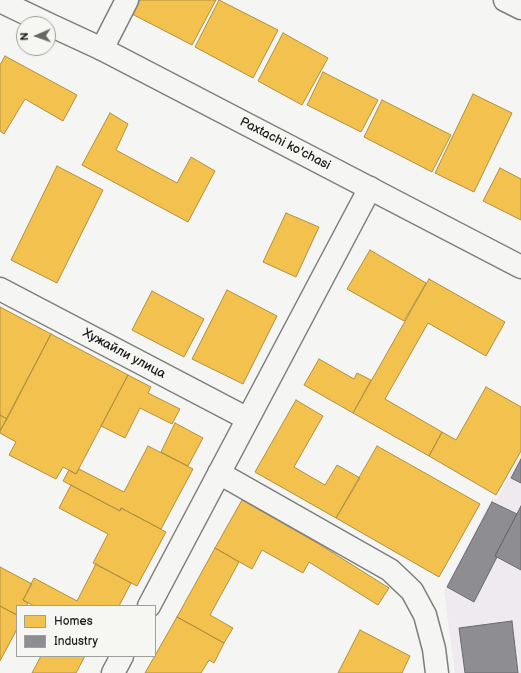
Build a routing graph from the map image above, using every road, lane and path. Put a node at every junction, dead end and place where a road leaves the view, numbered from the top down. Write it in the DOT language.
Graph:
graph roads {
  1 [pos="127,0"];
  2 [pos="505,0"];
  3 [pos="0,1"];
  4 [pos="521,8"];
  5 [pos="31,16"];
  6 [pos="56,28"];
  7 [pos="102,50"];
  8 [pos="370,188"];
  9 [pos="521,267"];
  10 [pos="0,289"];
  11 [pos="248,419"];
  12 [pos="219,473"];
  13 [pos="150,605"];
  14 [pos="121,657"];
  15 [pos="113,673"];
  16 [pos="437,673"];
  1 -- 7 [label="street"];
  2 -- 4 [label="street"];
  3 -- 5 [label="street, Paxtachi ko'chasi"];
  6 -- 7 [label="street, Paxtachi ko'chasi"];
  7 -- 8 [label="street, Paxtachi ko'chasi"];
  8 -- 9 [label="street, Paxtachi ko'chasi"];
  8 -- 11 [label="street"];
  10 -- 11 [label="street, Хужайли улица"];
  11 -- 12 [label="street"];
  12 -- 13 [label="street"];
  12 -- 16 [label="street"];
  14 -- 15 [label="street"];
}
